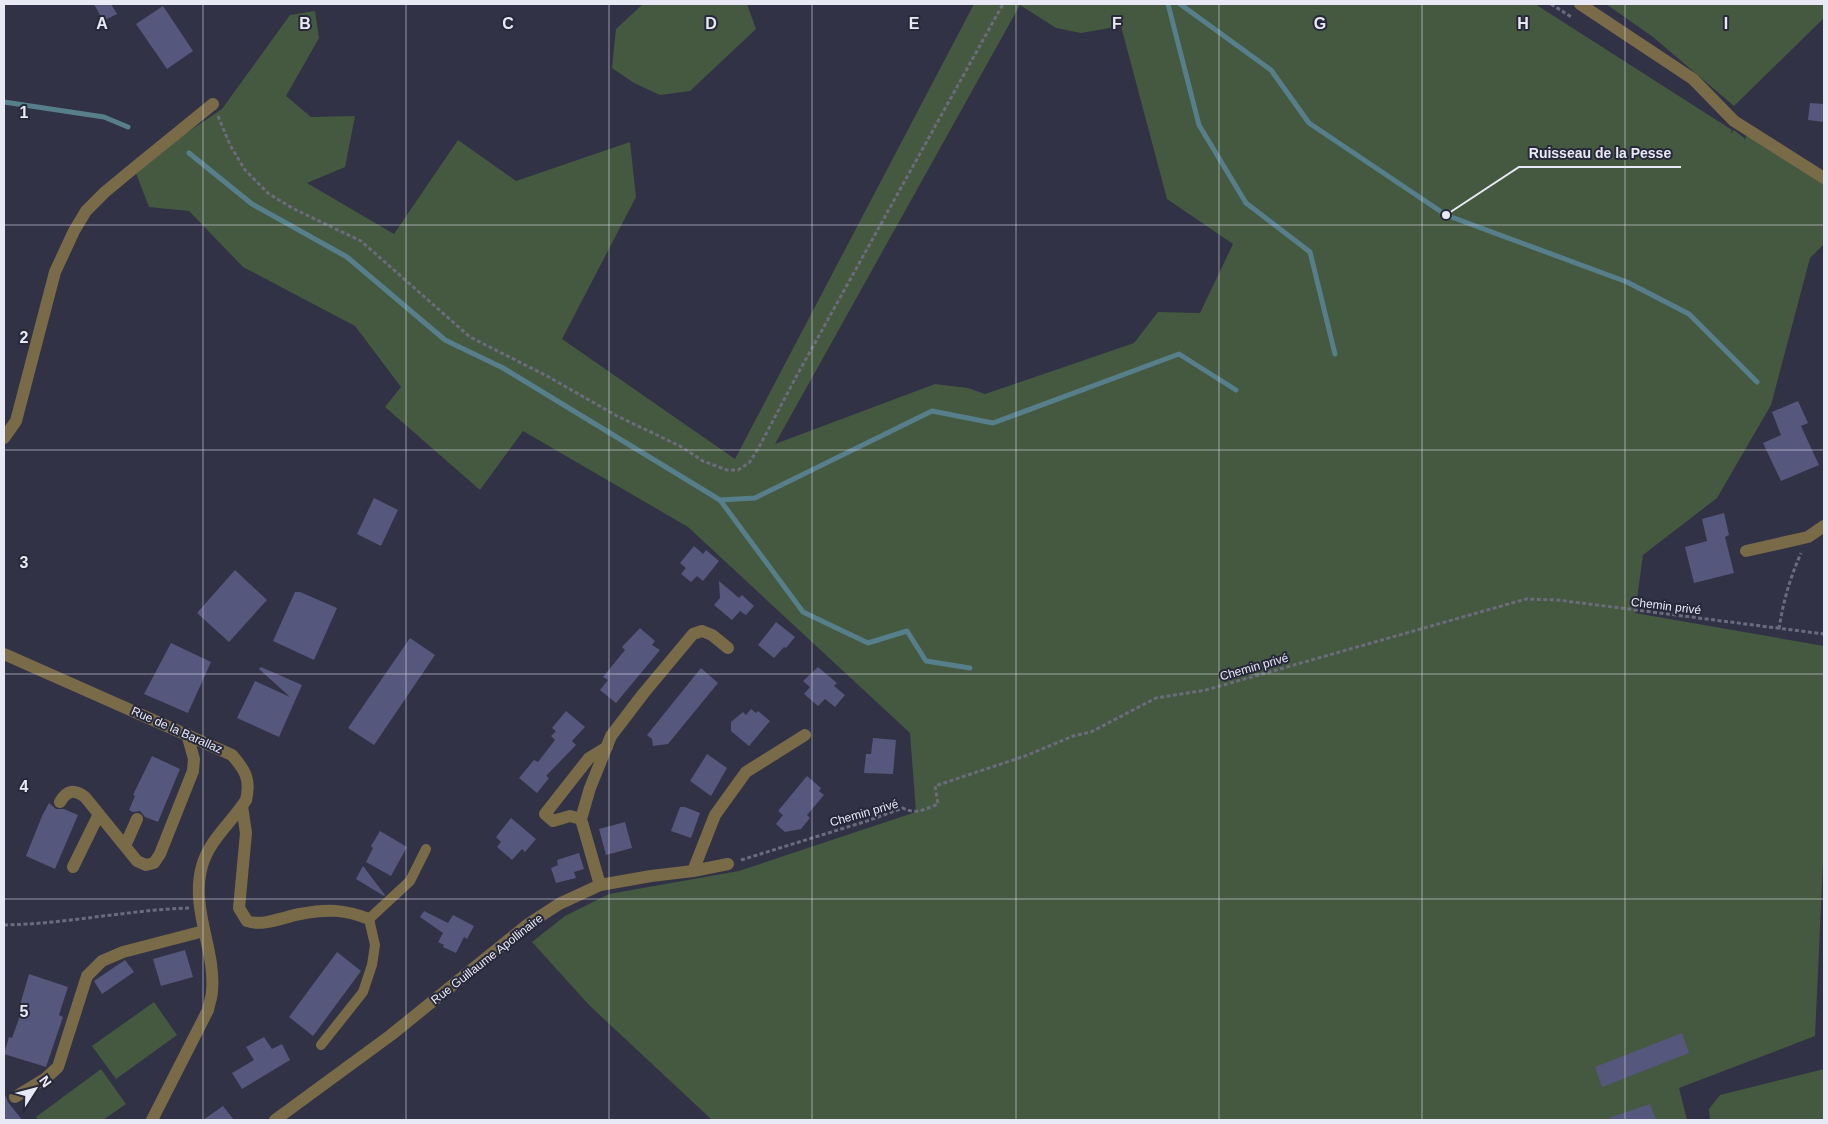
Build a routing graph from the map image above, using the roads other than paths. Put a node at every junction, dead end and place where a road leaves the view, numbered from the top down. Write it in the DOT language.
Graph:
graph roads {
  1 [pos="1580,4"];
  2 [pos="214,104"];
  3 [pos="1824,178"];
  4 [pos="4,438"];
  5 [pos="1824,526"];
  6 [pos="1746,551"];
  7 [pos="728,648"];
  8 [pos="4,654"];
  9 [pos="187,734"];
  10 [pos="805,735"];
  11 [pos="607,747"];
  12 [pos="60,802"];
  13 [pos="242,806"];
  14 [pos="98,814"];
  15 [pos="137,819"];
  16 [pos="581,819"];
  17 [pos="125,846"];
  18 [pos="426,849"];
  19 [pos="728,864"];
  20 [pos="74,867"];
  21 [pos="693,871"];
  22 [pos="600,885"];
  23 [pos="369,919"];
  24 [pos="204,931"];
  25 [pos="321,1045"];
  26 [pos="15,1097"];
  27 [pos="152,1120"];
  28 [pos="275,1120"];
  1 -- 3 [label="street"];
  2 -- 4 [label="street"];
  5 -- 6 [label="street"];
  7 -- 11 [label="street"];
  8 -- 9 [label="street, Rue de la Barallaz"];
  9 -- 13 [label="street, Rue de la Barallaz"];
  9 -- 17 [label="street"];
  10 -- 21 [label="street"];
  11 -- 16 [label="street"];
  11 -- 16 [label="street"];
  12 -- 14 [label="street"];
  13 -- 23 [label="street"];
  13 -- 24 [label="street, Rue de la Barallaz"];
  14 -- 17 [label="street"];
  14 -- 20 [label="street"];
  15 -- 17 [label="street"];
  16 -- 22 [label="street"];
  18 -- 23 [label="lane"];
  19 -- 21 [label="street, Rue Guillaume Apollinaire"];
  21 -- 22 [label="street, Rue Guillaume Apollinaire"];
  22 -- 28 [label="street, Rue Guillaume Apollinaire"];
  23 -- 25 [label="lane"];
  24 -- 26 [label="street"];
  24 -- 27 [label="street, Rue de la Barallaz"];
}
